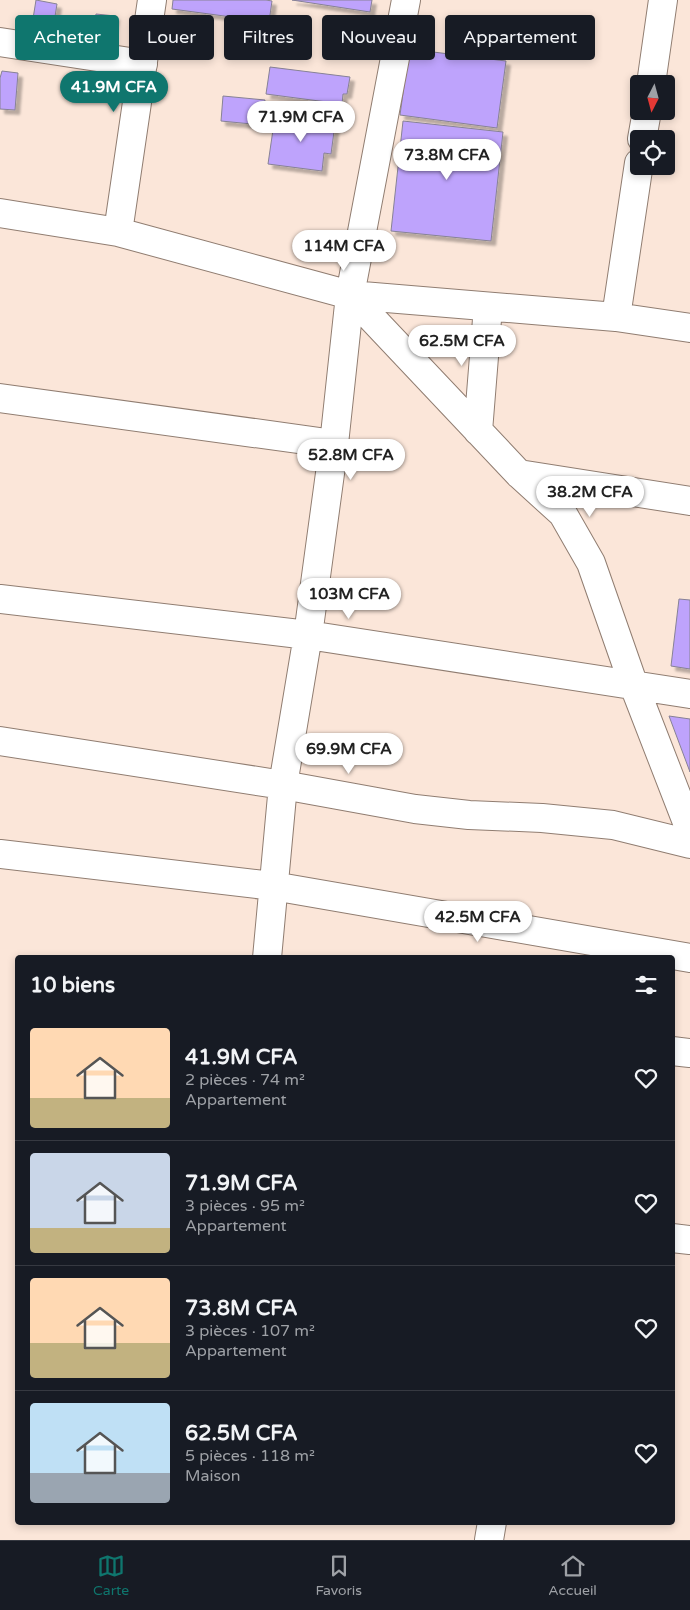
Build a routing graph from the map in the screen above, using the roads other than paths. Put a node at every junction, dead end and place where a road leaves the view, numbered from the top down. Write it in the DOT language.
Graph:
graph roads {
  1 [pos="152,0"];
  2 [pos="406,0"];
  3 [pos="663,0"];
  4 [pos="0,42"];
  5 [pos="143,64"];
  6 [pos="652,75"];
  7 [pos="637,175"];
  8 [pos="0,213"];
  9 [pos="118,232"];
  10 [pos="350,295"];
  11 [pos="488,307"];
  12 [pos="616,317"];
  13 [pos="690,328"];
  14 [pos="0,398"];
  15 [pos="478,431"];
  16 [pos="334,444"];
  17 [pos="519,474"];
  18 [pos="690,501"];
  19 [pos="0,599"];
  20 [pos="308,635"];
  21 [pos="633,684"];
  22 [pos="690,694"];
  23 [pos="0,741"];
  24 [pos="284,785"];
  25 [pos="690,830"];
  26 [pos="690,844"];
  27 [pos="0,854"];
  28 [pos="273,886"];
  29 [pos="267,955"];
  30 [pos="673,955"];
  31 [pos="675,955"];
  32 [pos="690,958"];
  33 [pos="675,1051"];
  34 [pos="690,1053"];
  35 [pos="675,1238"];
  36 [pos="690,1240"];
  37 [pos="492,1525"];
  38 [pos="489,1540"];
  1 -- 5 [label="street"];
  2 -- 10 [label="street"];
  3 -- 6 [label="street"];
  4 -- 5 [label="street"];
  5 -- 9 [label="street"];
  7 -- 12 [label="street"];
  8 -- 9 [label="street"];
  9 -- 10 [label="street"];
  10 -- 11 [label="street"];
  10 -- 15 [label="street"];
  10 -- 16 [label="street"];
  11 -- 12 [label="street"];
  11 -- 15 [label="street"];
  12 -- 13 [label="street"];
  14 -- 16 [label="street"];
  15 -- 17 [label="street"];
  16 -- 20 [label="street"];
  17 -- 18 [label="street"];
  17 -- 21 [label="street"];
  19 -- 20 [label="street"];
  20 -- 21 [label="street"];
  20 -- 24 [label="street"];
  21 -- 22 [label="street"];
  21 -- 25 [label="street"];
  23 -- 24 [label="street"];
  24 -- 26 [label="street"];
  24 -- 28 [label="street"];
  27 -- 28 [label="street"];
  28 -- 29 [label="street"];
  28 -- 30 [label="street"];
  31 -- 32 [label="street"];
  33 -- 34 [label="street"];
  35 -- 36 [label="street"];
  37 -- 38 [label="street"];
}
